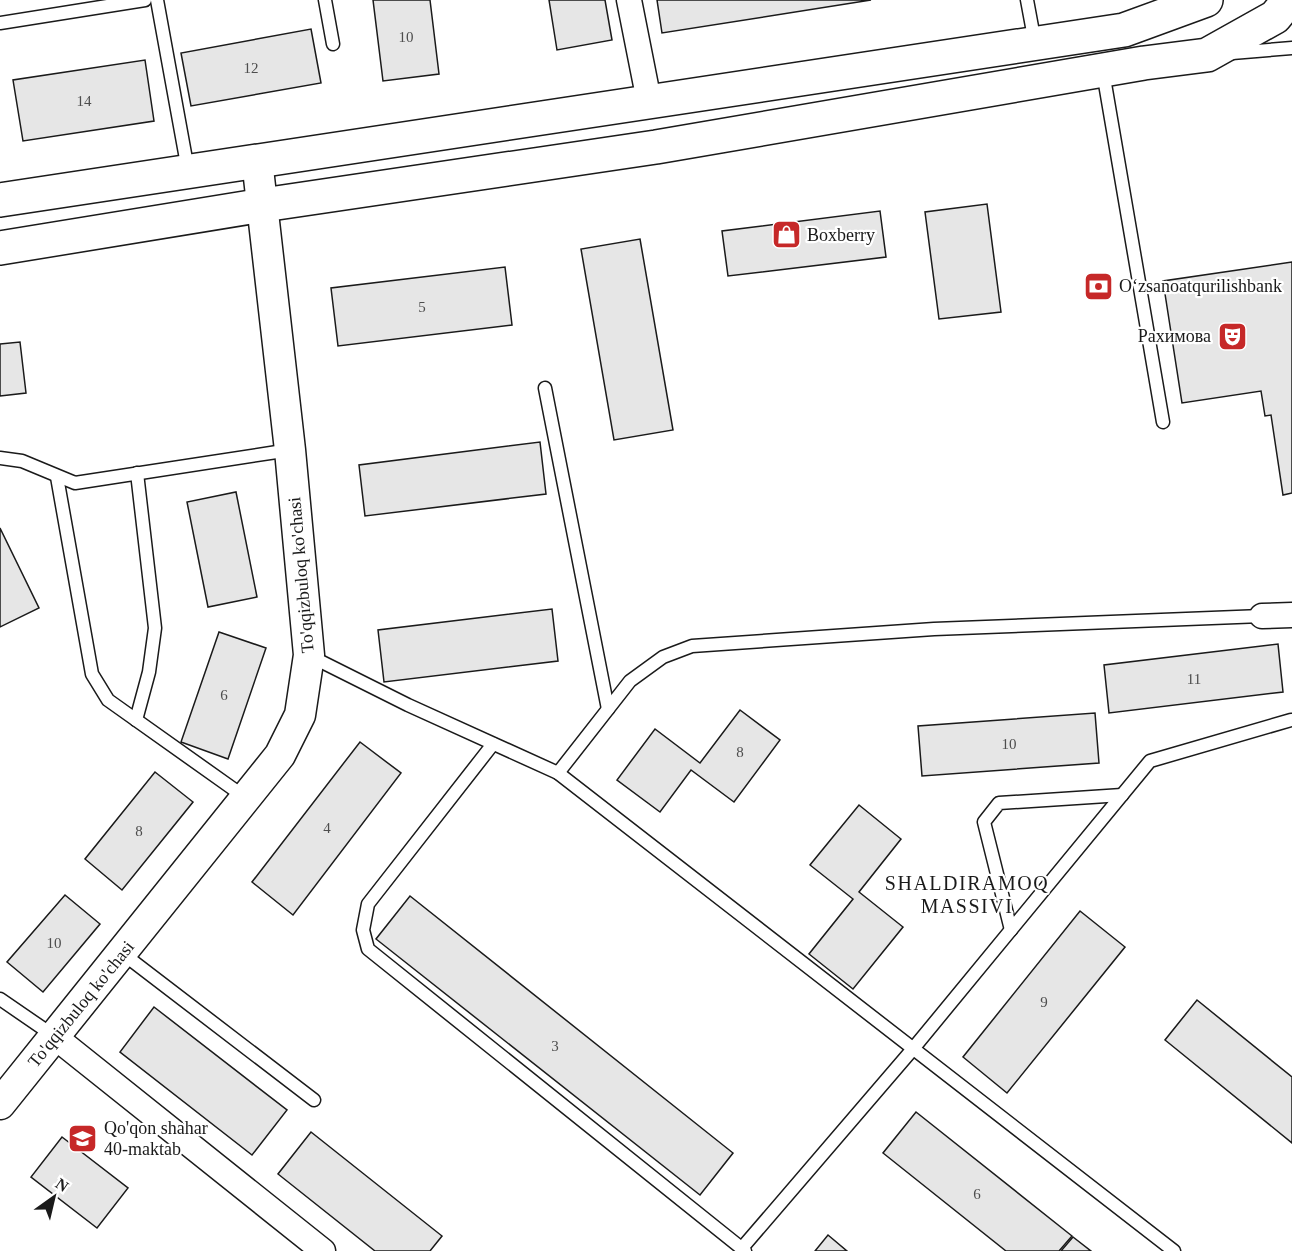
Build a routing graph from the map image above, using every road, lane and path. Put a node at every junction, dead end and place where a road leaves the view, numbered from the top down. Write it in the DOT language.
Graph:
graph roads {
  1 [pos="145,0"];
  2 [pos="157,0"];
  3 [pos="325,0"];
  4 [pos="629,0"];
  5 [pos="1027,0"];
  6 [pos="1206,0"];
  7 [pos="1289,0"];
  8 [pos="0,24"];
  9 [pos="1035,43"];
  10 [pos="333,44"];
  11 [pos="1292,48"];
  12 [pos="1207,55"];
  13 [pos="1102,70"];
  14 [pos="649,101"];
  15 [pos="257,160"];
  16 [pos="188,170"];
  17 [pos="0,200"];
  18 [pos="263,205"];
  19 [pos="0,248"];
  20 [pos="545,388"];
  21 [pos="1163,422"];
  22 [pos="290,450"];
  23 [pos="0,458"];
  24 [pos="137,473"];
  25 [pos="57,477"];
  26 [pos="1292,615"];
  27 [pos="1262,616"];
  28 [pos="309,655"];
  29 [pos="608,709"];
  30 [pos="136,720"];
  31 [pos="1291,720"];
  32 [pos="492,744"];
  33 [pos="558,773"];
  34 [pos="1122,795"];
  35 [pos="246,798"];
  36 [pos="1011,930"];
  37 [pos="122,953"];
  38 [pos="0,999"];
  39 [pos="55,1037"];
  40 [pos="912,1050"];
  41 [pos="314,1100"];
  42 [pos="0,1104"];
  43 [pos="744,1250"];
  44 [pos="323,1251"];
  45 [pos="1174,1251"];
  1 -- 8 [label="lane"];
  2 -- 16 [label="lane"];
  3 -- 10 [label="lane"];
  4 -- 14 [label="street"];
  5 -- 9 [label="lane"];
  6 -- 9 [label="main road"];
  7 -- 12 [label="main road"];
  9 -- 14 [label="main road"];
  11 -- 12 [label="lane"];
  12 -- 13 [label="main road"];
  13 -- 18 [label="main road"];
  13 -- 21 [label="lane"];
  14 -- 15 [label="main road"];
  15 -- 16 [label="main road"];
  15 -- 18 [label="street, To'qqizbuloq ko'chasi"];
  16 -- 17 [label="main road"];
  18 -- 19 [label="main road"];
  18 -- 22 [label="street, To'qqizbuloq ko'chasi"];
  20 -- 29 [label="lane"];
  22 -- 24 [label="lane"];
  22 -- 28 [label="street, To'qqizbuloq ko'chasi"];
  23 -- 25 [label="lane"];
  24 -- 25 [label="lane"];
  24 -- 30 [label="lane"];
  25 -- 30 [label="lane"];
  26 -- 27 [label="street"];
  27 -- 29 [label="lane"];
  28 -- 32 [label="lane"];
  28 -- 35 [label="street, To'qqizbuloq ko'chasi"];
  29 -- 33 [label="lane"];
  30 -- 35 [label="lane"];
  31 -- 34 [label="lane"];
  32 -- 33 [label="lane"];
  32 -- 43 [label="lane"];
  33 -- 40 [label="lane"];
  34 -- 36 [label="lane"];
  34 -- 36 [label="lane"];
  35 -- 37 [label="street, To'qqizbuloq ko'chasi"];
  36 -- 40 [label="lane"];
  37 -- 39 [label="street, To'qqizbuloq ko'chasi"];
  37 -- 41 [label="lane"];
  38 -- 39 [label="lane"];
  39 -- 42 [label="street, To'qqizbuloq ko'chasi"];
  39 -- 44 [label="street"];
  40 -- 43 [label="lane"];
  40 -- 45 [label="lane"];
}
